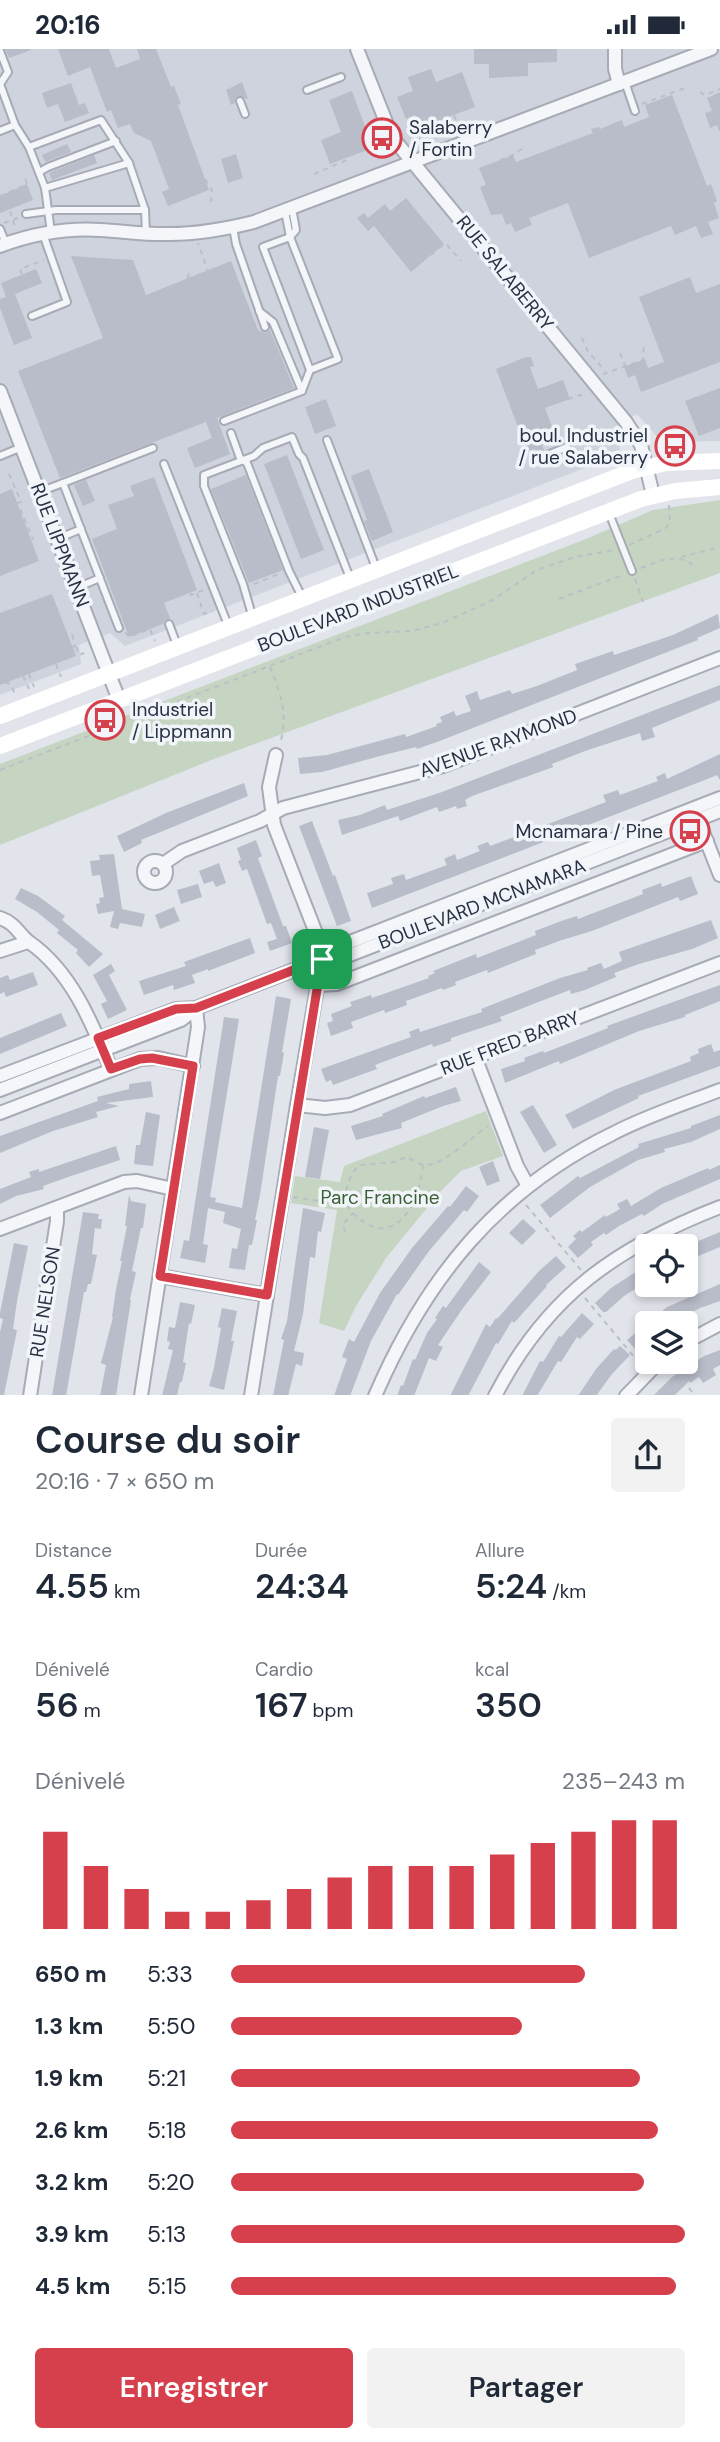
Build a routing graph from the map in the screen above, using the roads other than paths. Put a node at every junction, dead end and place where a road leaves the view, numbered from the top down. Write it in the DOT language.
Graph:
graph roads {
  1 [pos="357,49"];
  2 [pos="615,49"];
  3 [pos="711,49"];
  4 [pos="0,51"];
  5 [pos="341,77"];
  6 [pos="622,83"];
  7 [pos="307,90"];
  8 [pos="240,101"];
  9 [pos="638,108"];
  10 [pos="245,114"];
  11 [pos="15,125"];
  12 [pos="0,131"];
  13 [pos="116,141"];
  14 [pos="29,147"];
  15 [pos="413,161"];
  16 [pos="128,163"];
  17 [pos="39,173"];
  18 [pos="45,188"];
  19 [pos="288,209"];
  20 [pos="145,210"];
  21 [pos="49,211"];
  22 [pos="24,215"];
  23 [pos="233,227"];
  24 [pos="0,229"];
  25 [pos="47,233"];
  26 [pos="146,234"];
  27 [pos="290,237"];
  28 [pos="3,245"];
  29 [pos="259,311"];
  30 [pos="32,316"];
  31 [pos="265,327"];
  32 [pos="310,370"];
  33 [pos="0,391"];
  34 [pos="302,391"];
  35 [pos="4,413"];
  36 [pos="224,421"];
  37 [pos="231,433"];
  38 [pos="327,439"];
  39 [pos="22,447"];
  40 [pos="567,447"];
  41 [pos="153,448"];
  42 [pos="0,456"];
  43 [pos="545,456"];
  44 [pos="242,460"];
  45 [pos="720,461"];
  46 [pos="164,464"];
  47 [pos="646,467"];
  48 [pos="63,483"];
  49 [pos="720,487"];
  50 [pos="39,492"];
  51 [pos="653,495"];
  52 [pos="609,511"];
  53 [pos="81,529"];
  54 [pos="57,539"];
  55 [pos="376,570"];
  56 [pos="632,572"];
  57 [pos="100,578"];
  58 [pos="351,580"];
  59 [pos="76,588"];
  60 [pos="302,599"];
  61 [pos="253,618"];
  62 [pos="169,624"];
  63 [pos="229,627"];
  64 [pos="122,630"];
  65 [pos="177,647"];
  66 [pos="720,658"];
  67 [pos="110,673"];
  68 [pos="119,700"];
  69 [pos="0,716"];
  70 [pos="0,746"];
  71 [pos="276,755"];
  72 [pos="720,798"];
  73 [pos="720,811"];
  74 [pos="272,814"];
  75 [pos="696,814"];
  76 [pos="707,841"];
  77 [pos="163,863"];
  78 [pos="720,874"];
  79 [pos="0,918"];
  80 [pos="28,942"];
  81 [pos="0,951"];
  82 [pos="322,959"];
  83 [pos="720,963"];
  84 [pos="317,985"];
  85 [pos="196,1008"];
  86 [pos="101,1044"];
  87 [pos="475,1057"];
  88 [pos="193,1066"];
  89 [pos="111,1069"];
  90 [pos="0,1076"];
  91 [pos="0,1090"];
  92 [pos="720,1090"];
  93 [pos="297,1105"];
  94 [pos="0,1113"];
  95 [pos="528,1186"];
  96 [pos="173,1189"];
  97 [pos="720,1207"];
  98 [pos="57,1208"];
  99 [pos="0,1229"];
  100 [pos="160,1276"];
  101 [pos="267,1295"];
  102 [pos="720,1324"];
  103 [pos="698,1336"];
  104 [pos="651,1374"];
  105 [pos="30,1395"];
  106 [pos="141,1395"];
  107 [pos="251,1395"];
  108 [pos="374,1395"];
  109 [pos="495,1395"];
  110 [pos="626,1395"];
  1 -- 15 [label="street, RUE SALABERRY"];
  2 -- 6 [label="street"];
  3 -- 6 [label="street"];
  4 -- 11 [label="lane"];
  5 -- 7 [label="lane"];
  6 -- 9 [label="lane"];
  6 -- 15 [label="street"];
  8 -- 10 [label="lane"];
  11 -- 12 [label="lane"];
  11 -- 14 [label="lane"];
  13 -- 14 [label="lane"];
  13 -- 16 [label="lane"];
  13 -- 17 [label="lane"];
  14 -- 17 [label="lane"];
  15 -- 19 [label="street"];
  15 -- 47 [label="street, RUE SALABERRY"];
  16 -- 18 [label="lane"];
  16 -- 20 [label="lane"];
  17 -- 18 [label="lane"];
  18 -- 21 [label="lane"];
  19 -- 23 [label="street"];
  19 -- 27 [label="lane"];
  20 -- 21 [label="lane"];
  20 -- 26 [label="lane"];
  21 -- 22 [label="lane"];
  21 -- 25 [label="lane"];
  23 -- 26 [label="street"];
  23 -- 29 [label="lane"];
  24 -- 28 [label="lane"];
  25 -- 26 [label="street"];
  25 -- 28 [label="street"];
  25 -- 30 [label="lane"];
  27 -- 32 [label="lane"];
  27 -- 32 [label="lane"];
  29 -- 31 [label="lane"];
  29 -- 34 [label="lane"];
  32 -- 34 [label="lane"];
  33 -- 35 [label="street, RUE LIPPMANN"];
  34 -- 36 [label="lane"];
  35 -- 39 [label="street, RUE LIPPMANN"];
  37 -- 44 [label="lane"];
  38 -- 55 [label="lane"];
  39 -- 42 [label="lane"];
  39 -- 50 [label="street, RUE LIPPMANN"];
  40 -- 43 [label="lane"];
  41 -- 48 [label="lane"];
  44 -- 58 [label="lane"];
  44 -- 60 [label="lane"];
  44 -- 61 [label="lane"];
  45 -- 47 [label="street, BOULEVARD INDUSTRIEL"];
  46 -- 63 [label="lane"];
  47 -- 51 [label="street, RUE SALABERRY"];
  47 -- 55 [label="street, BOULEVARD INDUSTRIEL"];
  48 -- 50 [label="lane"];
  48 -- 53 [label="lane"];
  49 -- 51 [label="street, BOULEVARD INDUSTRIEL"];
  50 -- 54 [label="street, RUE LIPPMANN"];
  51 -- 52 [label="street, BOULEVARD INDUSTRIEL"];
  52 -- 56 [label="lane"];
  52 -- 68 [label="street, BOULEVARD INDUSTRIEL"];
  53 -- 54 [label="lane"];
  53 -- 57 [label="lane"];
  54 -- 59 [label="street, RUE LIPPMANN"];
  55 -- 58 [label="street, BOULEVARD INDUSTRIEL"];
  57 -- 59 [label="lane"];
  57 -- 64 [label="lane"];
  58 -- 60 [label="street, BOULEVARD INDUSTRIEL"];
  59 -- 67 [label="street, RUE LIPPMANN"];
  60 -- 61 [label="street, BOULEVARD INDUSTRIEL"];
  61 -- 63 [label="street, BOULEVARD INDUSTRIEL"];
  62 -- 65 [label="lane"];
  63 -- 65 [label="street, BOULEVARD INDUSTRIEL"];
  65 -- 67 [label="street, BOULEVARD INDUSTRIEL"];
  66 -- 74 [label="street, AVENUE RAYMOND"];
  67 -- 68 [label="street, RUE LIPPMANN"];
  67 -- 69 [label="street, BOULEVARD INDUSTRIEL"];
  68 -- 70 [label="street, BOULEVARD INDUSTRIEL"];
  71 -- 74 [label="street"];
  72 -- 75 [label="street, BOULEVARD MCNAMARA"];
  73 -- 75 [label="street, BOULEVARD MCNAMARA"];
  74 -- 77 [label="street, AVENUE RAYMOND"];
  74 -- 82 [label="street"];
  75 -- 76 [label="street"];
  75 -- 82 [label="street, BOULEVARD MCNAMARA"];
  76 -- 78 [label="street"];
  76 -- 84 [label="street"];
  79 -- 80 [label="street"];
  80 -- 81 [label="street"];
  80 -- 86 [label="street"];
  82 -- 84 [label="street"];
  82 -- 85 [label="street, BOULEVARD MCNAMARA"];
  83 -- 87 [label="street, RUE FRED BARRY"];
  84 -- 93 [label="street"];
  85 -- 86 [label="street, BOULEVARD MCNAMARA"];
  85 -- 88 [label="street"];
  86 -- 89 [label="street"];
  86 -- 90 [label="street, BOULEVARD MCNAMARA"];
  86 -- 91 [label="street, BOULEVARD MCNAMARA"];
  87 -- 93 [label="street, RUE FRED BARRY"];
  87 -- 95 [label="street"];
  88 -- 89 [label="street"];
  88 -- 96 [label="street"];
  89 -- 94 [label="street"];
  92 -- 95 [label="street"];
  93 -- 101 [label="street"];
  95 -- 108 [label="street"];
  96 -- 98 [label="street"];
  96 -- 100 [label="street"];
  97 -- 109 [label="street"];
  98 -- 99 [label="street"];
  98 -- 105 [label="street, RUE NELSON"];
  100 -- 101 [label="street"];
  100 -- 106 [label="street"];
  101 -- 107 [label="street"];
  102 -- 103 [label="street"];
  104 -- 110 [label="street"];
}
